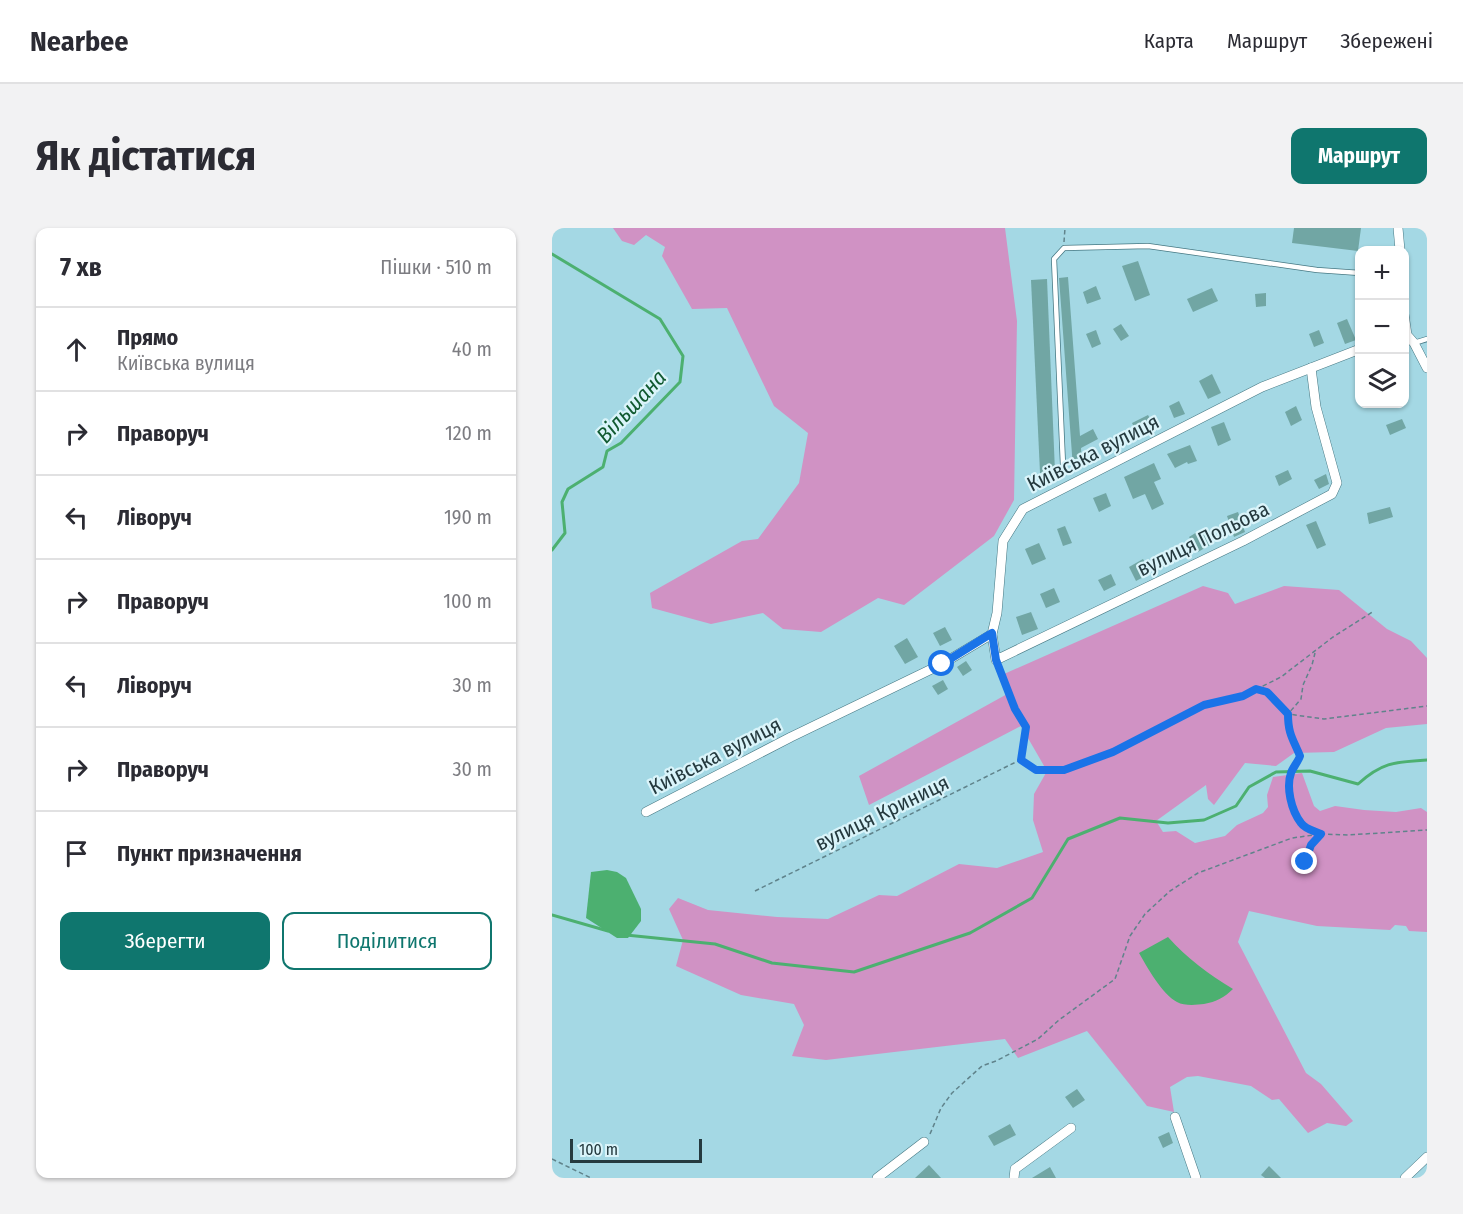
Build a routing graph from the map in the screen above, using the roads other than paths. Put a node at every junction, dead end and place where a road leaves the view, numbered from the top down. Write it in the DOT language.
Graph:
graph roads {
  1 [pos="1398,228"];
  2 [pos="1400,246"];
  3 [pos="1355,273"];
  4 [pos="1409,339"];
  5 [pos="1427,339"];
  6 [pos="1414,343"];
  7 [pos="1355,351"];
  8 [pos="1311,368"];
  9 [pos="1427,368"];
  10 [pos="1063,465"];
  11 [pos="992,633"];
  12 [pos="645,812"];
  13 [pos="1175,1117"];
  14 [pos="1071,1128"];
  15 [pos="924,1142"];
  16 [pos="1426,1160"];
  17 [pos="877,1178"];
  18 [pos="1014,1178"];
  19 [pos="1196,1178"];
  20 [pos="1405,1178"];
  1 -- 2 [label="street"];
  3 -- 10 [label="lane"];
  4 -- 6 [label="street"];
  5 -- 6 [label="lane"];
  6 -- 9 [label="street"];
  7 -- 8 [label="street, Київська вулиця"];
  8 -- 11 [label="street, Київська вулиця"];
  8 -- 11 [label="street, вулиця Польова"];
  11 -- 12 [label="street, Київська вулиця"];
  13 -- 19 [label="street"];
  14 -- 18 [label="street"];
  15 -- 17 [label="street"];
  16 -- 20 [label="street"];
}
